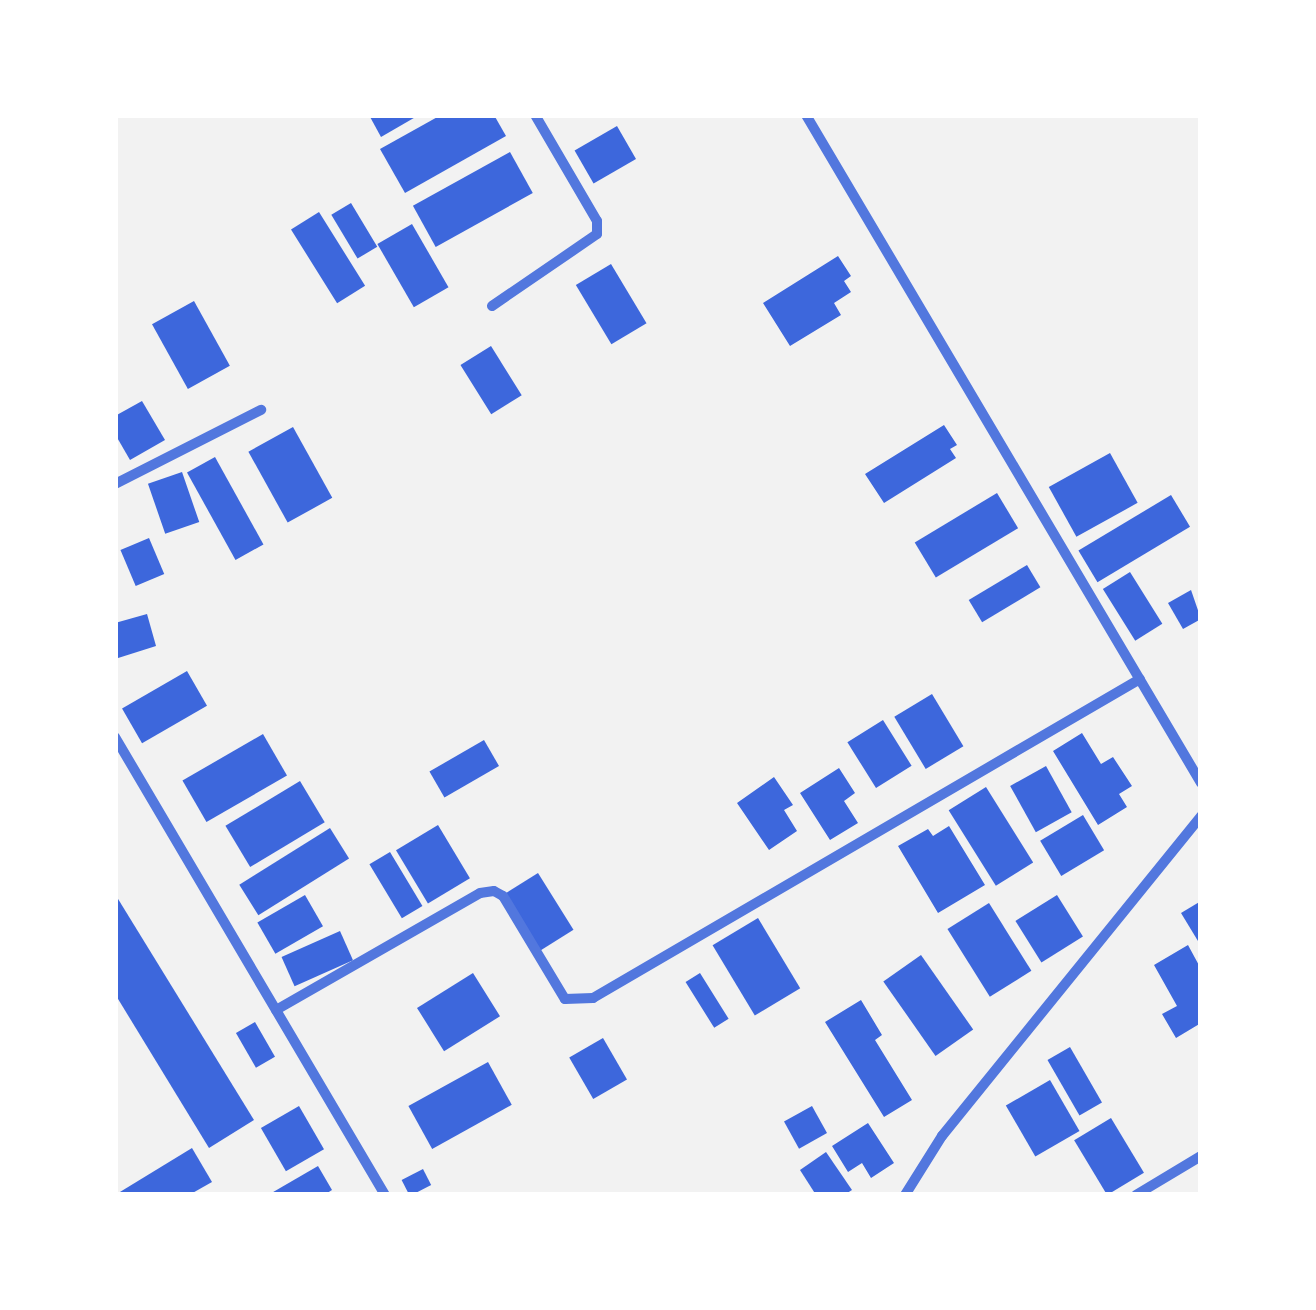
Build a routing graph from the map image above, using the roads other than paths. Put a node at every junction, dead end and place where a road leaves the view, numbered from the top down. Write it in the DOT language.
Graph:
graph roads {
  1 [pos="535,115"];
  2 [pos="806,115"];
  3 [pos="492,306"];
  4 [pos="261,410"];
  5 [pos="115,484"];
  6 [pos="1140,679"];
  7 [pos="117,745"];
  8 [pos="1201,783"];
  9 [pos="1201,816"];
  10 [pos="276,1010"];
  11 [pos="1201,1156"];
  12 [pos="385,1195"];
  13 [pos="906,1195"];
  14 [pos="1136,1195"];
  1 -- 3 [label="street"];
  2 -- 6 [label="street"];
  4 -- 5 [label="street"];
  6 -- 8 [label="street"];
  6 -- 10 [label="street"];
  7 -- 10 [label="street"];
  9 -- 13 [label="street"];
  10 -- 12 [label="street"];
  11 -- 14 [label="street"];
}
